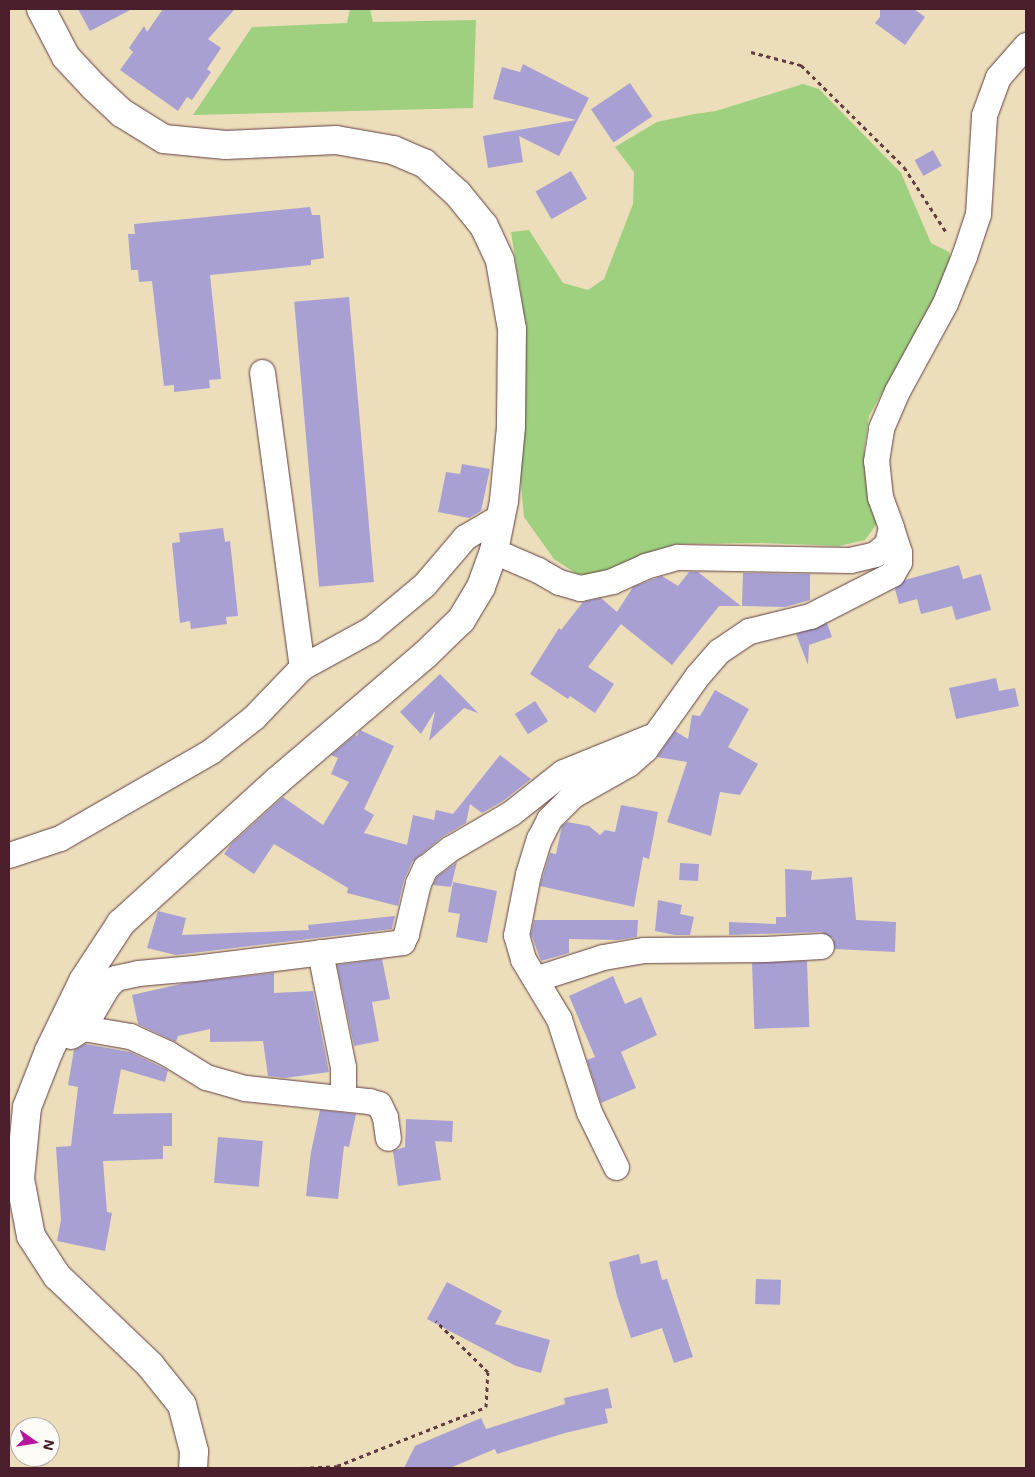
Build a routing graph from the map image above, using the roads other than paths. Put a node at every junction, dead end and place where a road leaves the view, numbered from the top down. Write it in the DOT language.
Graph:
graph roads {
  1 [pos="40,9"];
  2 [pos="1026,45"];
  3 [pos="262,372"];
  4 [pos="501,516"];
  5 [pos="891,526"];
  6 [pos="494,551"];
  7 [pos="302,667"];
  8 [pos="656,734"];
  9 [pos="9,855"];
  10 [pos="821,946"];
  11 [pos="320,952"];
  12 [pos="535,979"];
  13 [pos="83,1028"];
  14 [pos="49,1050"];
  15 [pos="343,1098"];
  16 [pos="388,1138"];
  17 [pos="616,1167"];
  18 [pos="15,1191"];
  19 [pos="193,1468"];
  1 -- 4 [label="main road"];
  2 -- 5 [label="street"];
  3 -- 7 [label="street"];
  4 -- 6 [label="main road"];
  4 -- 7 [label="street"];
  5 -- 6 [label="street"];
  5 -- 8 [label="street"];
  6 -- 14 [label="main road"];
  7 -- 9 [label="street"];
  8 -- 11 [label="street"];
  8 -- 12 [label="street"];
  10 -- 12 [label="street"];
  11 -- 13 [label="street"];
  11 -- 15 [label="street"];
  12 -- 17 [label="street"];
  13 -- 14 [label="street"];
  13 -- 15 [label="street"];
  14 -- 18 [label="main road"];
  15 -- 16 [label="street"];
  18 -- 19 [label="main road"];
}
